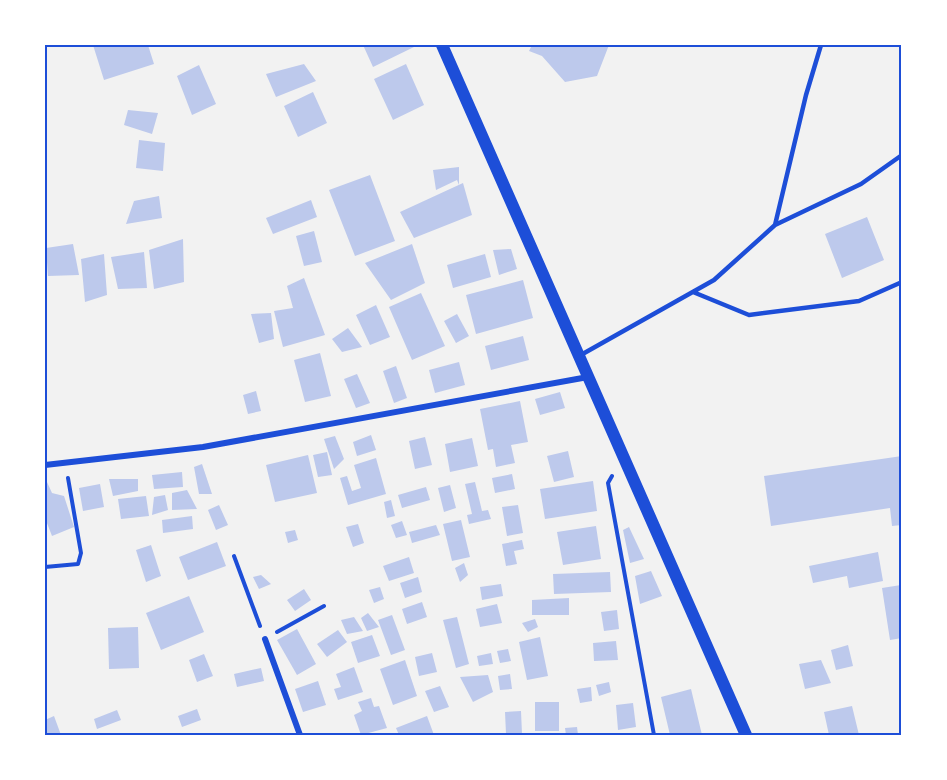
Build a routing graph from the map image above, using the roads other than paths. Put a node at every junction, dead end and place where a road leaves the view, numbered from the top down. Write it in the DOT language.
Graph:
graph roads {
  1 [pos="442,45"];
  2 [pos="821,45"];
  3 [pos="902,155"];
  4 [pos="775,225"];
  5 [pos="902,282"];
  6 [pos="693,292"];
  7 [pos="579,356"];
  8 [pos="589,377"];
  9 [pos="45,465"];
  10 [pos="265,639"];
  11 [pos="300,735"];
  12 [pos="746,735"];
  1 -- 7 [label="main road"];
  2 -- 4 [label="lane"];
  3 -- 4 [label="lane"];
  4 -- 6 [label="lane"];
  5 -- 6 [label="lane"];
  6 -- 7 [label="lane"];
  7 -- 8 [label="main road"];
  8 -- 9 [label="street"];
  8 -- 12 [label="main road"];
  10 -- 11 [label="street"];
}
